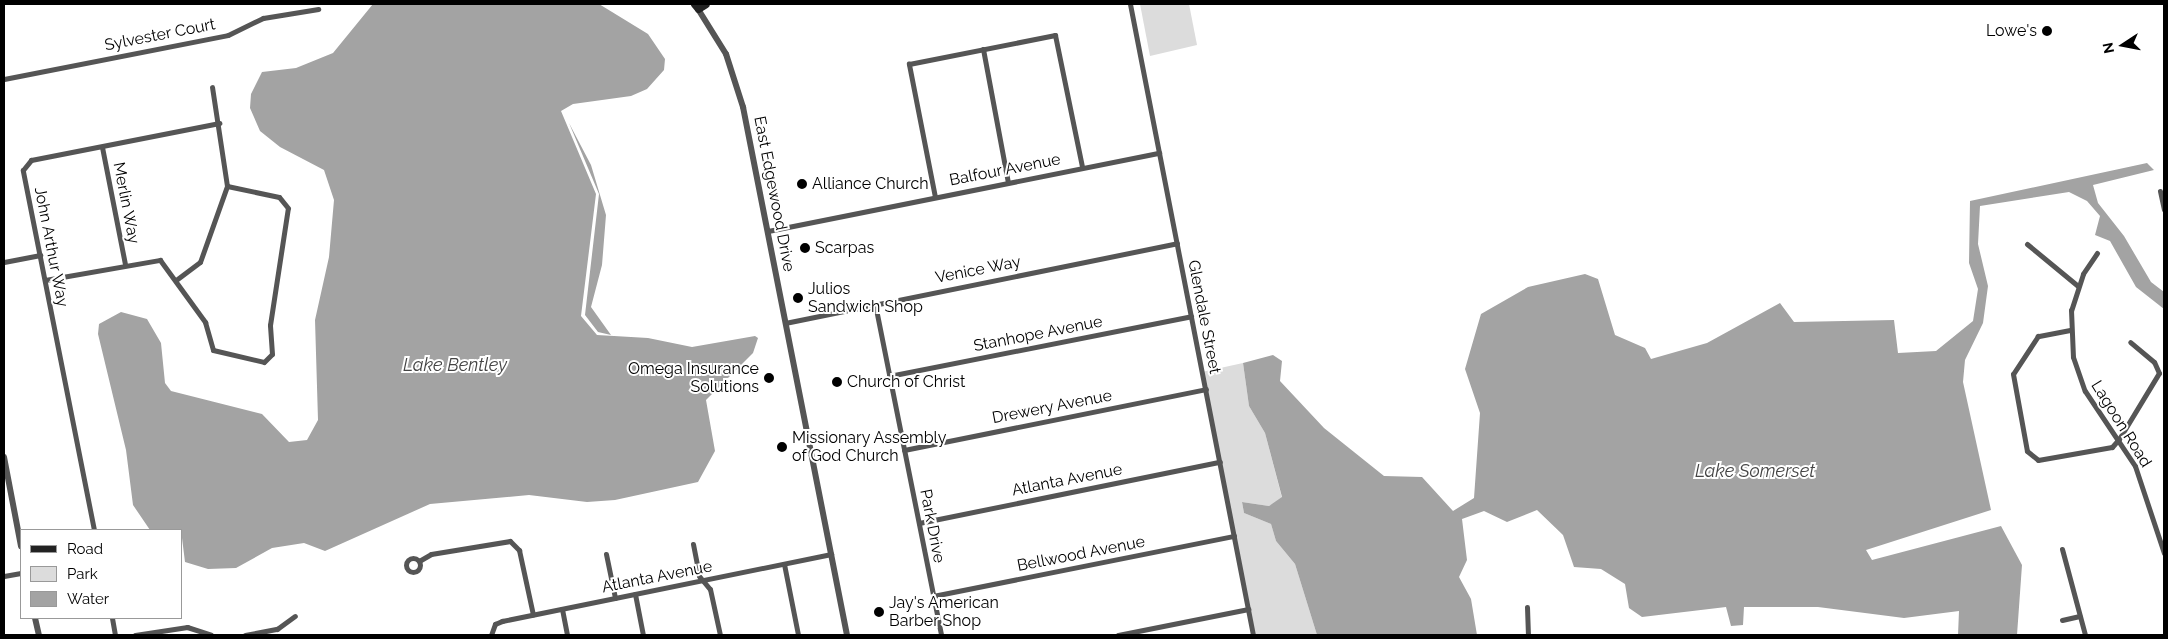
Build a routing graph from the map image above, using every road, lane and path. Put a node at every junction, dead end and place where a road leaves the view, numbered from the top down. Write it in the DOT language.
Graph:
graph roads {
  1 [pos="706,4"];
  2 [pos="1130,4"];
  3 [pos="696,6"];
  4 [pos="318,9"];
  5 [pos="983,49"];
  6 [pos="4,79"];
  7 [pos="212,87"];
  8 [pos="219,124"];
  9 [pos="102,147"];
  10 [pos="1159,152"];
  11 [pos="1082,167"];
  12 [pos="1008,182"];
  13 [pos="227,186"];
  14 [pos="2160,191"];
  15 [pos="935,197"];
  16 [pos="2164,210"];
  17 [pos="768,231"];
  18 [pos="1177,243"];
  19 [pos="2027,244"];
  20 [pos="2098,253"];
  21 [pos="40,255"];
  22 [pos="4,262"];
  23 [pos="125,264"];
  24 [pos="45,280"];
  25 [pos="176,280"];
  26 [pos="2078,286"];
  27 [pos="875,304"];
  28 [pos="1192,316"];
  29 [pos="785,323"];
  30 [pos="2070,330"];
  31 [pos="2130,342"];
  32 [pos="889,376"];
  33 [pos="1206,389"];
  34 [pos="2119,439"];
  35 [pos="904,450"];
  36 [pos="4,457"];
  37 [pos="1220,462"];
  38 [pos="7,491"];
  39 [pos="919,523"];
  40 [pos="94,529"];
  41 [pos="1234,536"];
  42 [pos="20,542"];
  43 [pos="692,544"];
  44 [pos="2062,549"];
  45 [pos="2164,553"];
  46 [pos="606,554"];
  47 [pos="831,554"];
  48 [pos="419,561"];
  49 [pos="784,564"];
  50 [pos="20,572"];
  51 [pos="4,576"];
  52 [pos="706,580"];
  53 [pos="635,594"];
  54 [pos="933,596"];
  55 [pos="615,598"];
  56 [pos="1527,607"];
  57 [pos="562,609"];
  58 [pos="1248,609"];
  59 [pos="533,614"];
  60 [pos="295,616"];
  61 [pos="2080,616"];
  62 [pos="35,619"];
  63 [pos="112,619"];
  64 [pos="2062,620"];
  65 [pos="491,633"];
  66 [pos="39,635"];
  67 [pos="115,635"];
  68 [pos="135,635"];
  69 [pos="211,635"];
  70 [pos="245,635"];
  71 [pos="567,635"];
  72 [pos="643,635"];
  73 [pos="720,635"];
  74 [pos="798,635"];
  75 [pos="847,635"];
  76 [pos="941,635"];
  77 [pos="1118,635"];
  78 [pos="1253,635"];
  79 [pos="1528,635"];
  80 [pos="2085,635"];
  1 -- 3 [label="main road"];
  2 -- 10 [label="street, Glendale Street"];
  3 -- 17 [label="street, East Edgewood Drive"];
  4 -- 6 [label="street, Sylvester Court"];
  5 -- 11 [label="street"];
  5 -- 12 [label="street"];
  5 -- 15 [label="street"];
  7 -- 8 [label="street"];
  8 -- 9 [label="street, John Arthur Way"];
  8 -- 13 [label="street"];
  9 -- 21 [label="street, John Arthur Way"];
  9 -- 23 [label="street, Merlin Way"];
  10 -- 11 [label="street, Balfour Avenue"];
  10 -- 18 [label="street, Glendale Street"];
  11 -- 12 [label="street, Balfour Avenue"];
  12 -- 15 [label="street, Balfour Avenue"];
  13 -- 25 [label="street"];
  13 -- 25 [label="street"];
  14 -- 16 [label="street"];
  15 -- 17 [label="street, Balfour Avenue"];
  17 -- 29 [label="street, East Edgewood Drive"];
  18 -- 27 [label="street, Venice Way"];
  18 -- 28 [label="street, Glendale Street"];
  19 -- 26 [label="street"];
  20 -- 26 [label="street, Lagoon Road"];
  21 -- 22 [label="street"];
  21 -- 24 [label="street, John Arthur Way"];
  23 -- 24 [label="street"];
  23 -- 25 [label="street"];
  24 -- 40 [label="street, John Arthur Way"];
  26 -- 30 [label="street, Lagoon Road"];
  27 -- 29 [label="street, Venice Way"];
  27 -- 32 [label="street, Park Drive"];
  28 -- 32 [label="street, Stanhope Avenue"];
  28 -- 33 [label="street, Glendale Street"];
  29 -- 47 [label="street, East Edgewood Drive"];
  30 -- 34 [label="street, Lagoon Road"];
  30 -- 34 [label="street"];
  31 -- 34 [label="street"];
  32 -- 35 [label="street, Park Drive"];
  33 -- 35 [label="street, Drewery Avenue"];
  33 -- 37 [label="street, Glendale Street"];
  34 -- 45 [label="street, Lagoon Road"];
  35 -- 39 [label="street, Park Drive"];
  36 -- 38 [label="street"];
  37 -- 39 [label="street, Atlanta Avenue"];
  37 -- 41 [label="street, Glendale Street"];
  38 -- 42 [label="street"];
  39 -- 54 [label="street, Park Drive"];
  41 -- 54 [label="street, Bellwood Avenue"];
  41 -- 58 [label="street, Glendale Street"];
  43 -- 52 [label="street"];
  44 -- 61 [label="street"];
  46 -- 55 [label="street"];
  47 -- 49 [label="street, Atlanta Avenue"];
  47 -- 75 [label="street, East Edgewood Drive"];
  48 -- 59 [label="street"];
  49 -- 52 [label="street, Atlanta Avenue"];
  49 -- 74 [label="street"];
  50 -- 51 [label="street"];
  52 -- 53 [label="street, Atlanta Avenue"];
  52 -- 73 [label="street"];
  53 -- 55 [label="street, Atlanta Avenue"];
  53 -- 72 [label="street"];
  54 -- 76 [label="street, Park Drive"];
  55 -- 57 [label="street, Atlanta Avenue"];
  56 -- 79 [label="street"];
  57 -- 59 [label="street, Atlanta Avenue"];
  57 -- 71 [label="street"];
  58 -- 77 [label="street"];
  58 -- 78 [label="street, Glendale Street"];
  59 -- 65 [label="street, Atlanta Avenue"];
  60 -- 70 [label="street"];
  61 -- 64 [label="street"];
  61 -- 80 [label="street"];
  62 -- 66 [label="street"];
  63 -- 67 [label="street"];
  68 -- 69 [label="street"];
}
